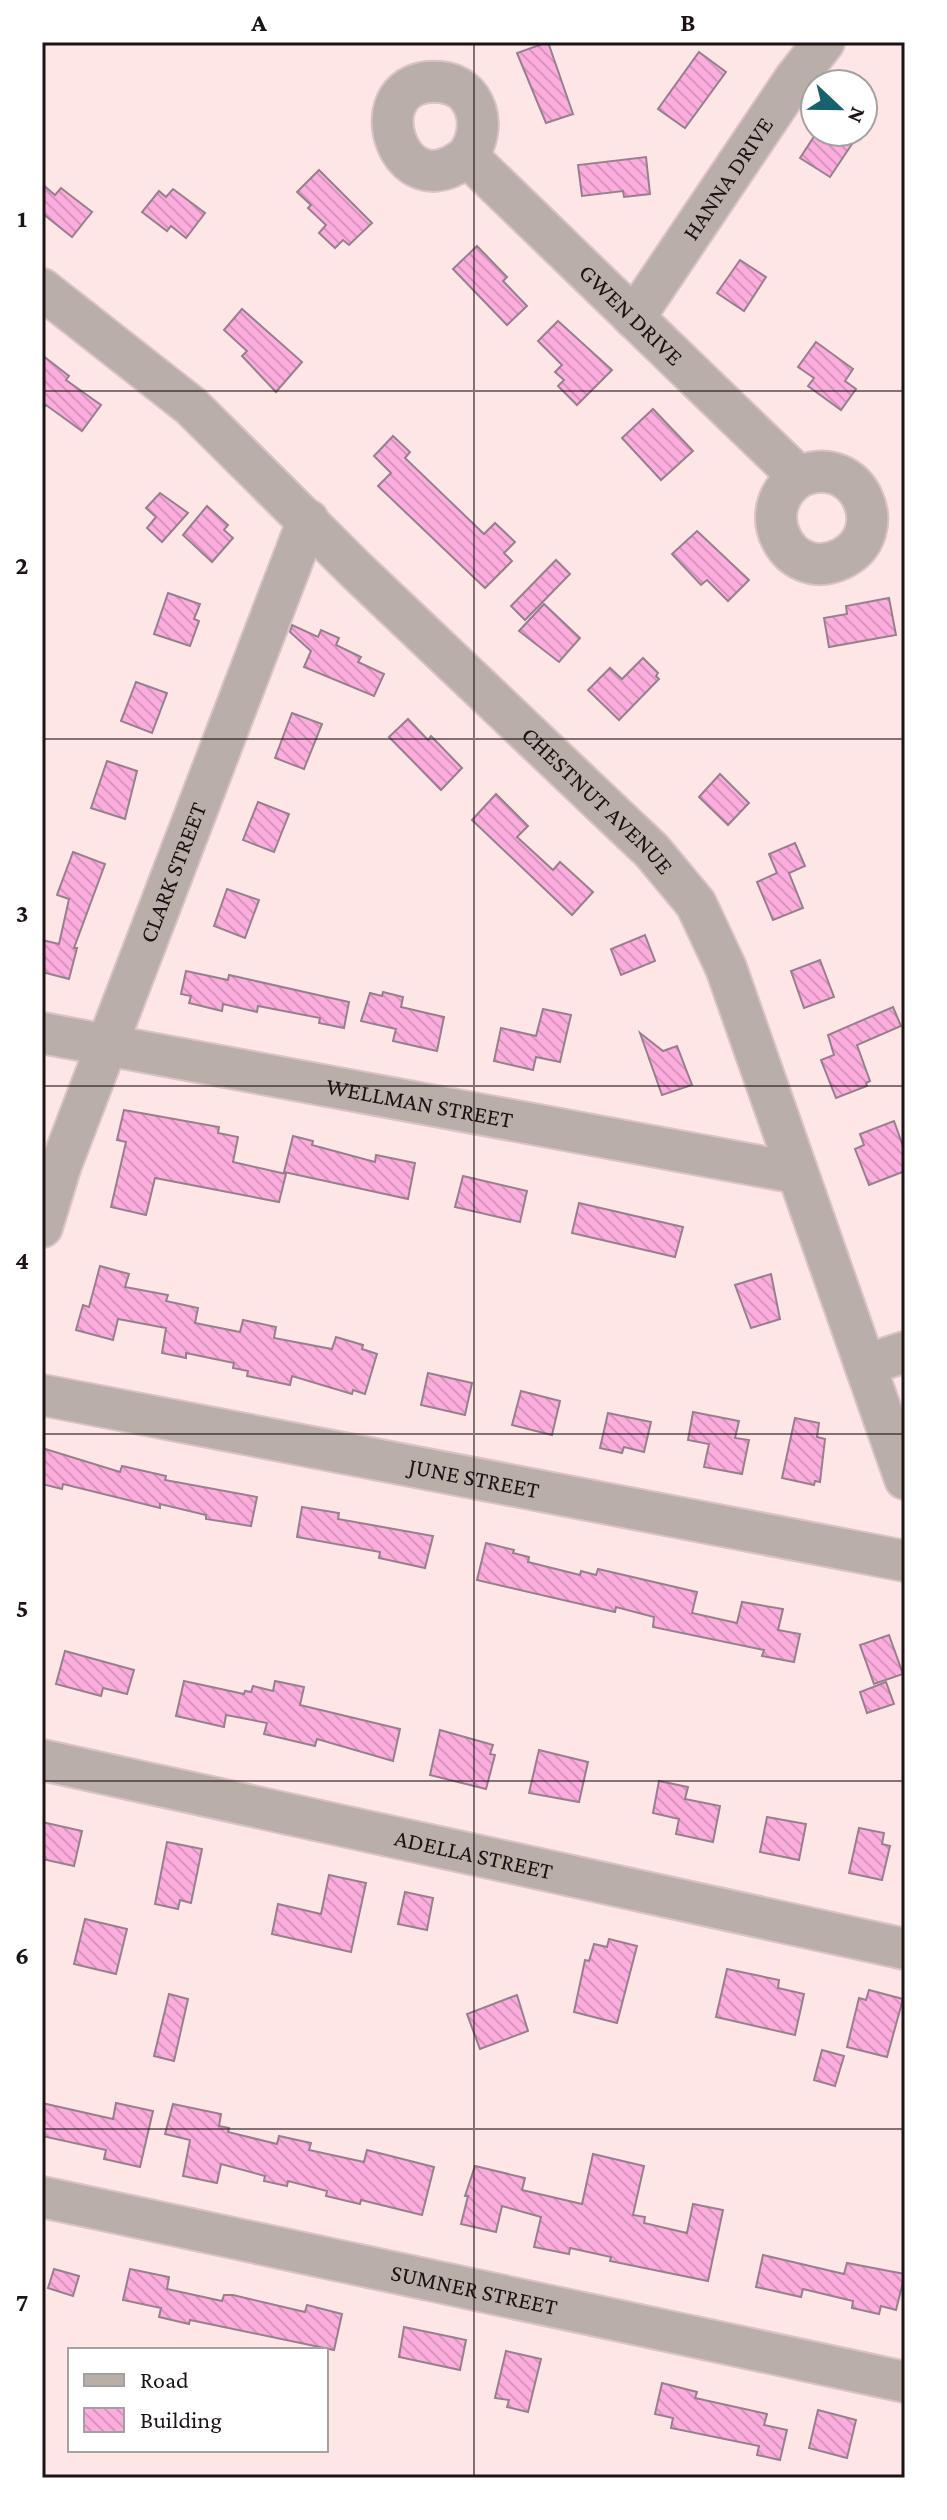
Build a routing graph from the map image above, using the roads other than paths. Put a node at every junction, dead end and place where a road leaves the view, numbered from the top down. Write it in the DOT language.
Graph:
graph roads {
  1 [pos="824,42"];
  2 [pos="467,156"];
  3 [pos="42,289"];
  4 [pos="634,318"];
  5 [pos="799,477"];
  6 [pos="308,520"];
  7 [pos="42,1033"];
  8 [pos="107,1045"];
  9 [pos="797,1173"];
  10 [pos="42,1227"];
  11 [pos="905,1352"];
  12 [pos="865,1365"];
  13 [pos="42,1395"];
  14 [pos="905,1479"];
  15 [pos="905,1561"];
  16 [pos="42,1760"];
  17 [pos="905,1949"];
  18 [pos="42,2197"];
  19 [pos="905,2382"];
  1 -- 4 [label="street, HANNA DRIVE"];
  2 -- 4 [label="street, GWEN DRIVE"];
  3 -- 6 [label="street, CHESTNUT AVENUE"];
  4 -- 5 [label="street, GWEN DRIVE"];
  6 -- 8 [label="street, CLARK STREET"];
  6 -- 9 [label="street, CHESTNUT AVENUE"];
  7 -- 8 [label="street, WELLMAN STREET"];
  8 -- 9 [label="street, WELLMAN STREET"];
  8 -- 10 [label="street, CLARK STREET"];
  9 -- 12 [label="street, CHESTNUT AVENUE"];
  11 -- 12 [label="street"];
  12 -- 14 [label="street, CHESTNUT AVENUE"];
  13 -- 15 [label="street, JUNE STREET"];
  16 -- 17 [label="street, ADELLA STREET"];
  18 -- 19 [label="street, SUMNER STREET"];
}
